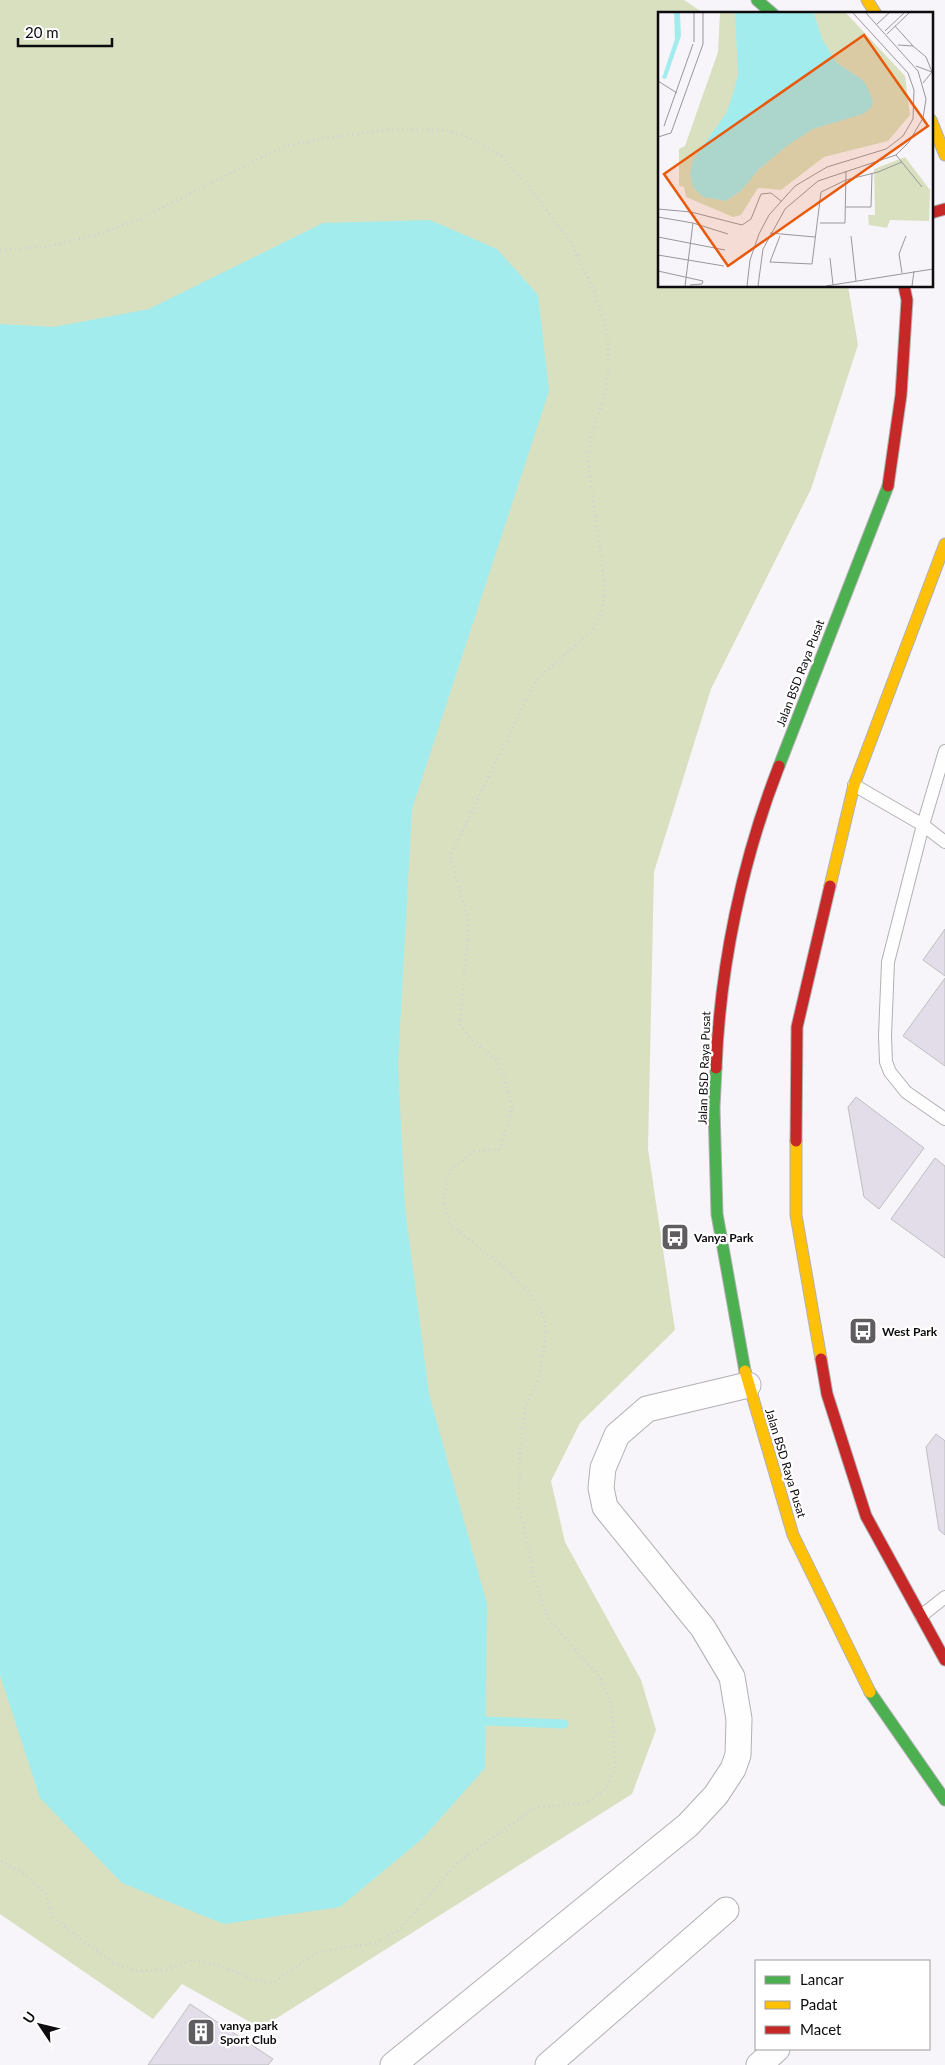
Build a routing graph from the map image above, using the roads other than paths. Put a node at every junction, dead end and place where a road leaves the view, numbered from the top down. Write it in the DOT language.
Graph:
graph roads {
  1 [pos="757,0"];
  2 [pos="771,12"];
  3 [pos="932,122"];
  4 [pos="945,154"];
  5 [pos="945,209"];
  6 [pos="932,213"];
  7 [pos="904,288"];
  8 [pos="945,544"];
  9 [pos="945,751"];
  10 [pos="854,785"];
  11 [pos="923,825"];
  12 [pos="945,842"];
  13 [pos="945,1119"];
  14 [pos="748,1386"];
  15 [pos="945,1597"];
  16 [pos="921,1616"];
  17 [pos="945,1660"];
  18 [pos="945,1780"];
  19 [pos="935,1787"];
  20 [pos="945,1800"];
  21 [pos="726,1910"];
  22 [pos="776,2050"];
  23 [pos="393,2065"];
  24 [pos="548,2065"];
  25 [pos="759,2065"];
  1 -- 2 [label="main road"];
  3 -- 4 [label="main road"];
  5 -- 6 [label="main road"];
  7 -- 14 [label="main road, Jalan BSD Raya Pusat"];
  8 -- 10 [label="main road"];
  9 -- 11 [label="lane"];
  10 -- 11 [label="lane"];
  10 -- 16 [label="main road"];
  11 -- 12 [label="lane"];
  11 -- 13 [label="lane"];
  14 -- 19 [label="main road, Jalan BSD Raya Pusat"];
  14 -- 23 [label="street"];
  15 -- 16 [label="lane"];
  16 -- 17 [label="main road"];
  18 -- 19 [label="main road"];
  19 -- 20 [label="main road, Jalan BSD Raya Pusat"];
  21 -- 24 [label="street"];
  22 -- 25 [label="street"];
}
